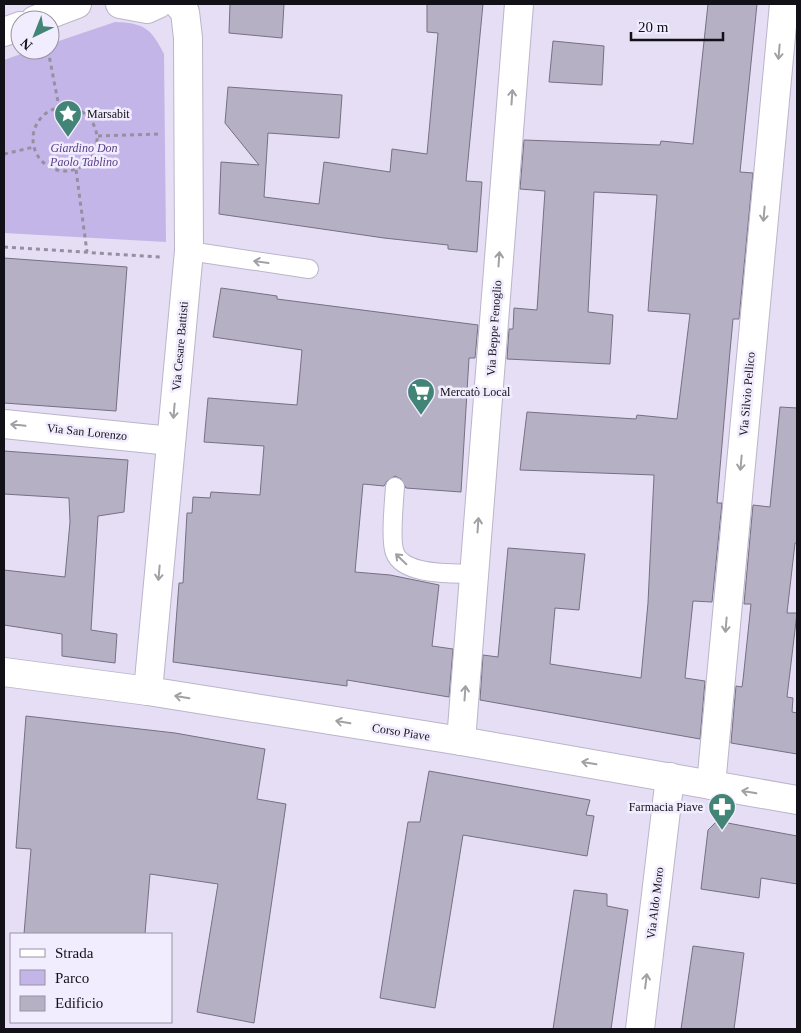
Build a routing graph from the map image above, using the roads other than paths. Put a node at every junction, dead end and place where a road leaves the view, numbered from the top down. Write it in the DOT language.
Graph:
graph roads {
  1 [pos="77,4"];
  2 [pos="120,4"];
  3 [pos="158,4"];
  4 [pos="178,4"];
  5 [pos="519,4"];
  6 [pos="784,4"];
  7 [pos="60,10"];
  8 [pos="188,255"];
  9 [pos="310,269"];
  10 [pos="4,424"];
  11 [pos="171,440"];
  12 [pos="395,487"];
  13 [pos="474,574"];
  14 [pos="5,673"];
  15 [pos="148,691"];
  16 [pos="461,741"];
  17 [pos="670,777"];
  18 [pos="711,785"];
  19 [pos="797,800"];
  20 [pos="640,1029"];
  1 -- 7 [label="street"];
  2 -- 3 [label="street"];
  4 -- 8 [label="street, Via Cesare Battisti"];
  13 -- 5 [label="street, Via Beppe Fenoglio, one-way"];
  6 -- 18 [label="street, Via Silvio Pellico, one-way"];
  9 -- 8 [label="lane, one-way"];
  8 -- 11 [label="street, Via Cesare Battisti, one-way"];
  11 -- 10 [label="street, Via San Lorenzo, one-way"];
  11 -- 15 [label="street, Via Cesare Battisti, one-way"];
  13 -- 12 [label="lane, one-way"];
  16 -- 13 [label="street, Via Beppe Fenoglio, one-way"];
  14 -- 15 [label="street, Corso Piave"];
  16 -- 15 [label="street, Corso Piave, one-way"];
  17 -- 16 [label="street, Corso Piave, one-way"];
  17 -- 18 [label="street, Corso Piave"];
  20 -- 17 [label="street, Via Aldo Moro, one-way"];
  19 -- 18 [label="street, Corso Piave, one-way"];
}
